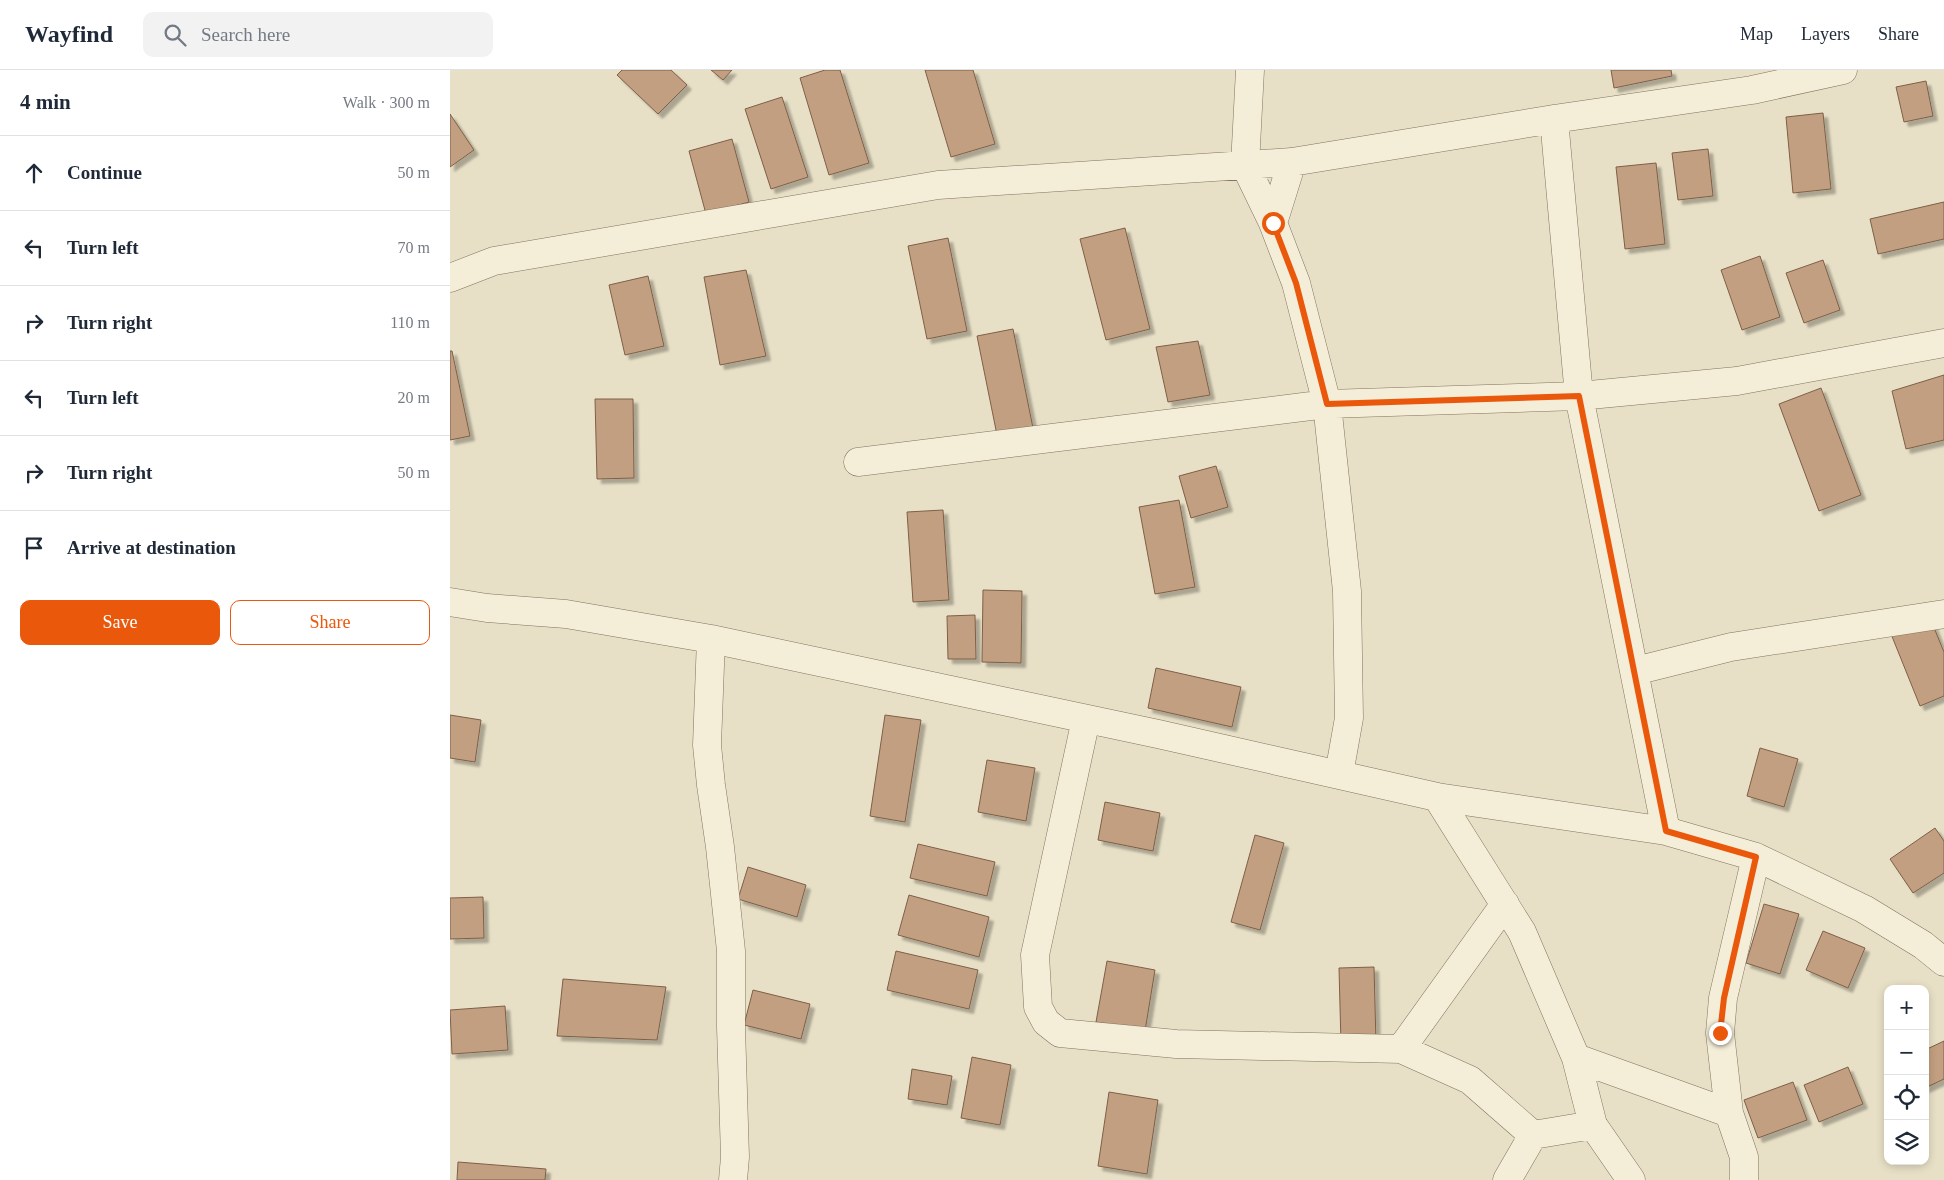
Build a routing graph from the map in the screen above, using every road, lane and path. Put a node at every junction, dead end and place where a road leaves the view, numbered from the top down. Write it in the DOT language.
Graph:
graph roads {
  1 [pos="1250,70"];
  2 [pos="1843,70"];
  3 [pos="1554,119"];
  4 [pos="1292,162"];
  5 [pos="1245,165"];
  6 [pos="1273,223"];
  7 [pos="450,278"];
  8 [pos="1944,343"];
  9 [pos="1579,396"];
  10 [pos="1327,404"];
  11 [pos="858,462"];
  12 [pos="450,602"];
  13 [pos="1944,614"];
  14 [pos="711,640"];
  15 [pos="1635,671"];
  16 [pos="1086,718"];
  17 [pos="1339,774"];
  18 [pos="1437,797"];
  19 [pos="1666,831"];
  20 [pos="1756,857"];
  21 [pos="1505,904"];
  22 [pos="1944,962"];
  23 [pos="1401,1049"];
  24 [pos="1576,1058"];
  25 [pos="1729,1113"];
  26 [pos="1593,1125"];
  27 [pos="1533,1135"];
  28 [pos="733,1180"];
  29 [pos="1507,1180"];
  30 [pos="1631,1180"];
  31 [pos="1744,1180"];
  1 -- 5 [label="street"];
  2 -- 3 [label="street"];
  3 -- 4 [label="street"];
  3 -- 9 [label="street"];
  4 -- 5 [label="street"];
  4 -- 6 [label="street"];
  5 -- 6 [label="street"];
  5 -- 7 [label="street"];
  6 -- 10 [label="street"];
  8 -- 9 [label="street"];
  9 -- 10 [label="street"];
  9 -- 15 [label="street"];
  10 -- 11 [label="street"];
  10 -- 17 [label="street"];
  12 -- 14 [label="street"];
  13 -- 15 [label="street"];
  14 -- 16 [label="street"];
  14 -- 28 [label="street"];
  15 -- 19 [label="street"];
  16 -- 17 [label="street"];
  16 -- 23 [label="street"];
  17 -- 18 [label="street"];
  18 -- 19 [label="street"];
  18 -- 21 [label="street"];
  19 -- 20 [label="street"];
  20 -- 22 [label="street"];
  20 -- 25 [label="street"];
  21 -- 23 [label="street"];
  21 -- 24 [label="street"];
  23 -- 27 [label="street"];
  24 -- 25 [label="street"];
  24 -- 26 [label="street"];
  25 -- 31 [label="street"];
  26 -- 27 [label="street"];
  26 -- 30 [label="street"];
  27 -- 29 [label="street"];
}
